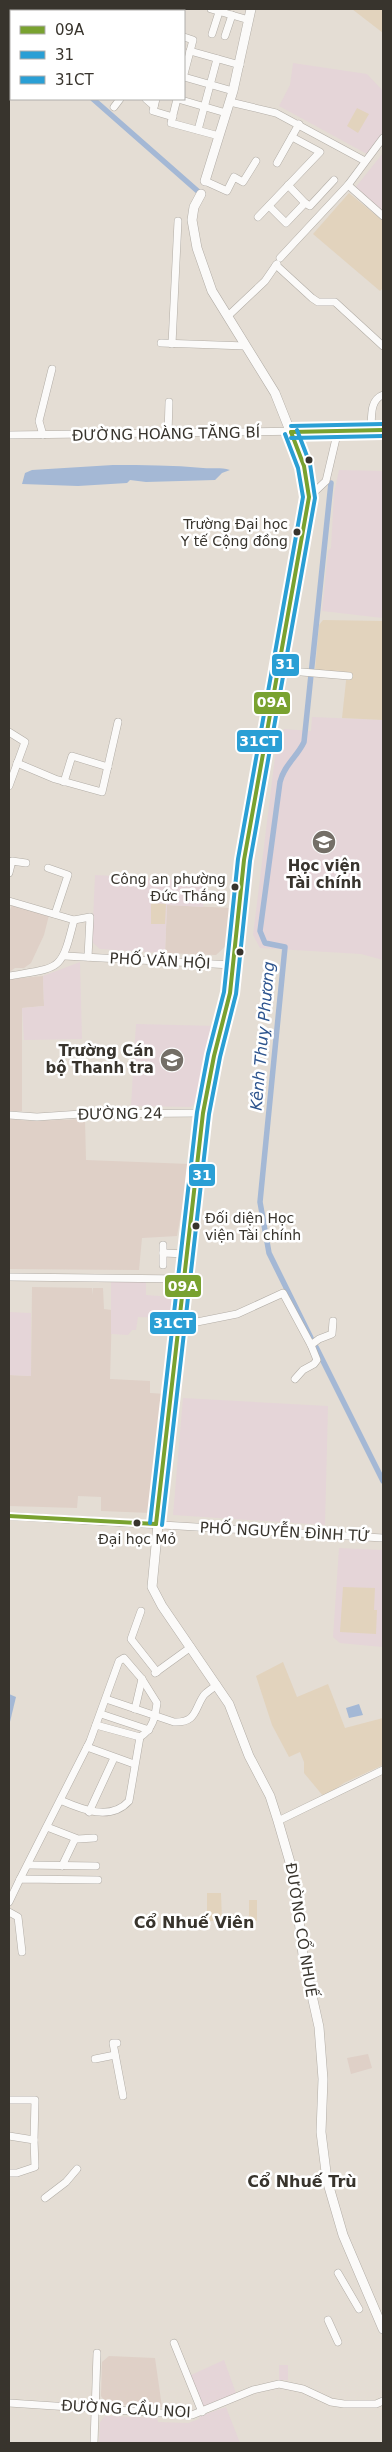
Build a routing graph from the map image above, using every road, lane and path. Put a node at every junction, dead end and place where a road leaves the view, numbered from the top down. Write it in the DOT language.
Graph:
graph roads {
  1 [pos="251,9"];
  2 [pos="217,10"];
  3 [pos="232,15"];
  4 [pos="249,20"];
  5 [pos="212,34"];
  6 [pos="225,36"];
  7 [pos="185,37"];
  8 [pos="190,51"];
  9 [pos="217,59"];
  10 [pos="240,65"];
  11 [pos="185,72"];
  12 [pos="185,76"];
  13 [pos="210,84"];
  14 [pos="234,91"];
  15 [pos="119,100"];
  16 [pos="177,100"];
  17 [pos="180,100"];
  18 [pos="155,102"];
  19 [pos="230,102"];
  20 [pos="114,107"];
  21 [pos="204,107"];
  22 [pos="226,113"];
  23 [pos="173,117"];
  24 [pos="299,124"];
  25 [pos="198,130"];
  26 [pos="219,136"];
  27 [pos="292,137"];
  28 [pos="383,138"];
  29 [pos="256,160"];
  30 [pos="366,161"];
  31 [pos="278,164"];
  32 [pos="334,180"];
  33 [pos="206,181"];
  34 [pos="288,185"];
  35 [pos="348,185"];
  36 [pos="200,194"];
  37 [pos="305,203"];
  38 [pos="269,206"];
  39 [pos="383,216"];
  40 [pos="258,217"];
  41 [pos="178,220"];
  42 [pos="277,263"];
  43 [pos="228,316"];
  44 [pos="161,343"];
  45 [pos="172,344"];
  46 [pos="246,346"];
  47 [pos="383,346"];
  48 [pos="52,369"];
  49 [pos="383,395"];
  50 [pos="169,402"];
  51 [pos="338,430"];
  52 [pos="370,430"];
  53 [pos="383,430"];
  54 [pos="291,432"];
  55 [pos="168,434"];
  56 [pos="9,435"];
  57 [pos="43,435"];
  58 [pos="309,497"];
  59 [pos="278,670"];
  60 [pos="349,676"];
  61 [pos="118,722"];
  62 [pos="9,732"];
  63 [pos="14,764"];
  64 [pos="108,767"];
  65 [pos="64,782"];
  66 [pos="9,786"];
  67 [pos="26,863"];
  68 [pos="48,868"];
  69 [pos="9,873"];
  70 [pos="9,901"];
  71 [pos="55,914"];
  72 [pos="74,920"];
  73 [pos="65,956"];
  74 [pos="88,957"];
  75 [pos="232,965"];
  76 [pos="9,976"];
  77 [pos="203,1113"];
  78 [pos="9,1115"];
  79 [pos="187,1254"];
  80 [pos="163,1265"];
  81 [pos="9,1277"];
  82 [pos="184,1279"];
  83 [pos="332,1321"];
  84 [pos="176,1326"];
  85 [pos="315,1342"];
  86 [pos="295,1380"];
  87 [pos="9,1516"];
  88 [pos="156,1524"];
  89 [pos="383,1538"];
  90 [pos="141,1611"];
  91 [pos="191,1647"];
  92 [pos="142,1679"];
  93 [pos="217,1685"];
  94 [pos="106,1699"];
  95 [pos="135,1709"];
  96 [pos="100,1714"];
  97 [pos="156,1716"];
  98 [pos="96,1725"];
  99 [pos="149,1730"];
  100 [pos="140,1737"];
  101 [pos="87,1747"];
  102 [pos="114,1758"];
  103 [pos="134,1764"];
  104 [pos="383,1770"];
  105 [pos="60,1800"];
  106 [pos="92,1813"];
  107 [pos="278,1821"];
  108 [pos="47,1827"];
  109 [pos="94,1838"];
  110 [pos="75,1839"];
  111 [pos="28,1865"];
  112 [pos="62,1866"];
  113 [pos="96,1866"];
  114 [pos="20,1879"];
  115 [pos="98,1880"];
  116 [pos="9,1902"];
  117 [pos="9,1912"];
  118 [pos="22,1952"];
  119 [pos="117,2043"];
  120 [pos="115,2055"];
  121 [pos="95,2059"];
  122 [pos="124,2096"];
  123 [pos="9,2100"];
  124 [pos="9,2136"];
  125 [pos="34,2140"];
  126 [pos="77,2169"];
  127 [pos="9,2173"];
  128 [pos="44,2198"];
  129 [pos="338,2273"];
  130 [pos="359,2308"];
  131 [pos="328,2320"];
  132 [pos="383,2329"];
  133 [pos="338,2342"];
  134 [pos="174,2343"];
  135 [pos="97,2353"];
  136 [pos="383,2401"];
  137 [pos="9,2403"];
  138 [pos="95,2409"];
  139 [pos="202,2412"];
  140 [pos="94,2443"];
  1 -- 4 [label="main road"];
  2 -- 3 [label="street"];
  2 -- 5 [label="street"];
  3 -- 4 [label="street"];
  3 -- 6 [label="street"];
  4 -- 10 [label="main road"];
  7 -- 8 [label="street"];
  8 -- 9 [label="street"];
  8 -- 11 [label="street"];
  9 -- 10 [label="street"];
  9 -- 13 [label="street"];
  10 -- 14 [label="main road"];
  12 -- 13 [label="street"];
  13 -- 14 [label="street"];
  13 -- 21 [label="street"];
  14 -- 19 [label="main road"];
  15 -- 20 [label="street"];
  16 -- 23 [label="street"];
  17 -- 21 [label="street"];
  18 -- 23 [label="street"];
  19 -- 22 [label="main road"];
  19 -- 24 [label="street"];
  21 -- 22 [label="street"];
  21 -- 25 [label="street"];
  22 -- 26 [label="main road"];
  23 -- 25 [label="street"];
  24 -- 27 [label="street"];
  24 -- 30 [label="street"];
  25 -- 26 [label="street"];
  26 -- 33 [label="main road"];
  27 -- 31 [label="street"];
  27 -- 34 [label="street"];
  28 -- 30 [label="street"];
  29 -- 33 [label="street"];
  30 -- 35 [label="street"];
  32 -- 37 [label="street"];
  34 -- 37 [label="street"];
  34 -- 38 [label="street"];
  35 -- 39 [label="street"];
  35 -- 42 [label="street"];
  36 -- 43 [label="main road, ĐƯỜNG CỔ NHUẾ"];
  37 -- 38 [label="street"];
  38 -- 40 [label="street"];
  41 -- 45 [label="street"];
  42 -- 43 [label="street"];
  42 -- 47 [label="street"];
  43 -- 46 [label="main road, ĐƯỜNG CỔ NHUẾ"];
  44 -- 45 [label="street"];
  45 -- 46 [label="street"];
  46 -- 54 [label="main road, ĐƯỜNG CỔ NHUẾ"];
  48 -- 57 [label="street"];
  49 -- 52 [label="street"];
  50 -- 55 [label="street"];
  51 -- 52 [label="street, ĐƯỜNG HOÀNG TĂNG BÍ"];
  51 -- 54 [label="street, ĐƯỜNG HOÀNG TĂNG BÍ"];
  51 -- 58 [label="street"];
  52 -- 53 [label="street, ĐƯỜNG HOÀNG TĂNG BÍ"];
  54 -- 55 [label="street, ĐƯỜNG HOÀNG TĂNG BÍ"];
  54 -- 58 [label="main road, ĐƯỜNG CỔ NHUẾ"];
  55 -- 57 [label="street, ĐƯỜNG HOÀNG TĂNG BÍ"];
  56 -- 57 [label="street, ĐƯỜNG HOÀNG TĂNG BÍ"];
  58 -- 59 [label="main road, ĐƯỜNG CỔ NHUẾ"];
  59 -- 60 [label="street"];
  59 -- 75 [label="main road, ĐƯỜNG CỔ NHUẾ"];
  61 -- 64 [label="street"];
  62 -- 63 [label="street"];
  63 -- 65 [label="street"];
  63 -- 66 [label="street"];
  64 -- 65 [label="street"];
  64 -- 65 [label="street"];
  67 -- 69 [label="street"];
  68 -- 71 [label="street"];
  70 -- 71 [label="street, PHỐ VĂN HỘI"];
  71 -- 72 [label="street, PHỐ VĂN HỘI"];
  72 -- 73 [label="street"];
  72 -- 74 [label="street, PHỐ VĂN HỘI"];
  73 -- 74 [label="street, PHỐ VĂN HỘI"];
  73 -- 76 [label="street"];
  74 -- 75 [label="street, PHỐ VĂN HỘI"];
  75 -- 77 [label="main road, ĐƯỜNG CỔ NHUẾ"];
  77 -- 78 [label="street, ĐƯỜNG 24"];
  77 -- 79 [label="main road, ĐƯỜNG CỔ NHUẾ"];
  79 -- 80 [label="street"];
  79 -- 82 [label="main road, ĐƯỜNG CỔ NHUẾ"];
  81 -- 82 [label="street"];
  82 -- 84 [label="main road, ĐƯỜNG CỔ NHUẾ"];
  83 -- 85 [label="street"];
  84 -- 85 [label="street"];
  84 -- 88 [label="main road, ĐƯỜNG CỔ NHUẾ"];
  85 -- 86 [label="street"];
  87 -- 88 [label="street, PHỐ NGUYỄN ĐÌNH TỨ"];
  88 -- 89 [label="street, PHỐ NGUYỄN ĐÌNH TỨ"];
  88 -- 91 [label="main road, ĐƯỜNG CỔ NHUẾ"];
  90 -- 91 [label="street"];
  91 -- 93 [label="main road, ĐƯỜNG CỔ NHUẾ"];
  92 -- 94 [label="street"];
  92 -- 95 [label="street"];
  92 -- 97 [label="street"];
  93 -- 97 [label="street"];
  93 -- 107 [label="main road, ĐƯỜNG CỔ NHUẾ"];
  94 -- 95 [label="street"];
  94 -- 96 [label="street"];
  95 -- 97 [label="street"];
  96 -- 98 [label="street"];
  96 -- 99 [label="street"];
  97 -- 99 [label="street"];
  98 -- 100 [label="street"];
  98 -- 101 [label="street"];
  99 -- 100 [label="street"];
  100 -- 103 [label="street"];
  101 -- 102 [label="street"];
  101 -- 105 [label="street"];
  102 -- 103 [label="street"];
  102 -- 106 [label="street"];
  103 -- 106 [label="street"];
  104 -- 107 [label="street"];
  105 -- 106 [label="street"];
  105 -- 108 [label="street"];
  107 -- 132 [label="main road, ĐƯỜNG CỔ NHUẾ"];
  108 -- 110 [label="street"];
  108 -- 111 [label="street"];
  109 -- 110 [label="street"];
  110 -- 112 [label="street"];
  111 -- 112 [label="street"];
  111 -- 114 [label="street"];
  112 -- 113 [label="street"];
  114 -- 115 [label="street"];
  114 -- 116 [label="street"];
  117 -- 118 [label="street"];
  119 -- 120 [label="street"];
  120 -- 121 [label="street"];
  120 -- 122 [label="street"];
  123 -- 125 [label="street"];
  124 -- 125 [label="street"];
  125 -- 127 [label="street"];
  126 -- 128 [label="street"];
  129 -- 130 [label="street"];
  131 -- 133 [label="street"];
  134 -- 139 [label="street"];
  135 -- 138 [label="street"];
  136 -- 139 [label="street, ĐƯỜNG CẦU NOI"];
  137 -- 138 [label="street, ĐƯỜNG CẦU NOI"];
  138 -- 139 [label="street, ĐƯỜNG CẦU NOI"];
  138 -- 140 [label="street"];
}
